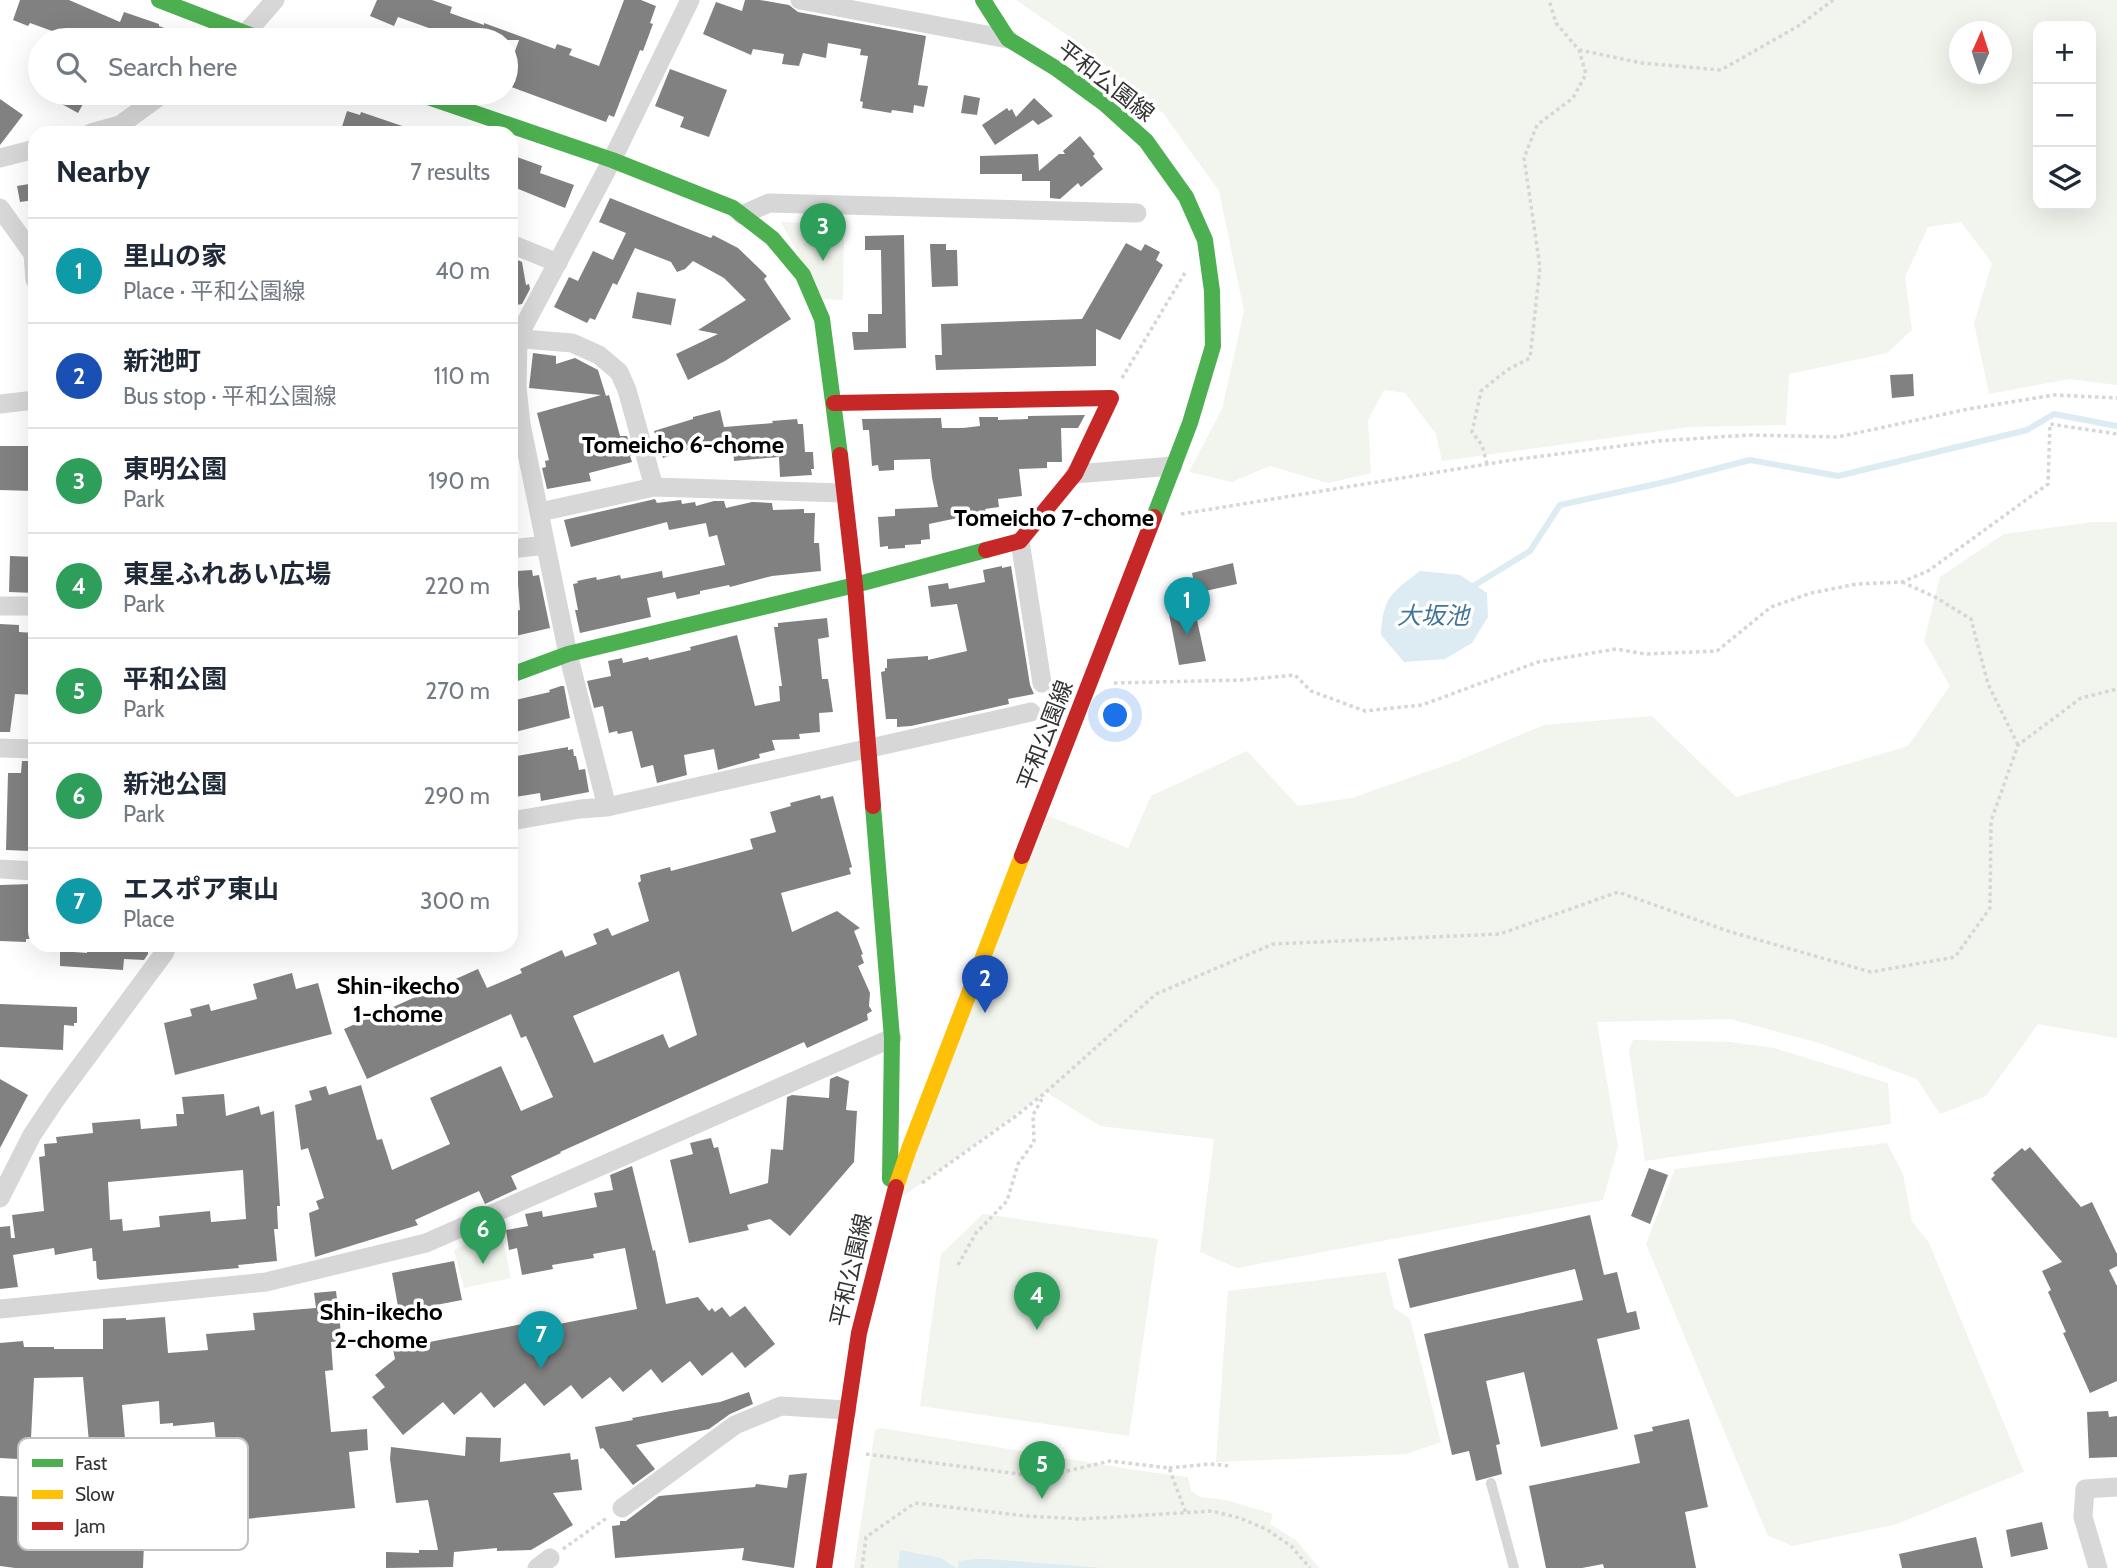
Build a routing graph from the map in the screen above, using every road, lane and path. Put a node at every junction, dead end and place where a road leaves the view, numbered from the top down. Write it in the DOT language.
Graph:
graph roads {
  1 [pos="159,0"];
  2 [pos="275,0"];
  3 [pos="690,0"];
  4 [pos="800,0"];
  5 [pos="983,0"];
  6 [pos="1549,0"];
  7 [pos="1833,0"];
  8 [pos="225,28"];
  9 [pos="255,28"];
  10 [pos="1008,38"];
  11 [pos="1579,50"];
  12 [pos="148,105"];
  13 [pos="451,105"];
  14 [pos="116,126"];
  15 [pos="513,126"];
  16 [pos="518,128"];
  17 [pos="28,151"];
  18 [pos="0,158"];
  19 [pos="612,160"];
  20 [pos="0,208"];
  21 [pos="1137,213"];
  22 [pos="742,215"];
  23 [pos="1205,240"];
  24 [pos="28,246"];
  25 [pos="518,247"];
  26 [pos="558,263"];
  27 [pos="518,330"];
  28 [pos="518,337"];
  29 [pos="518,396"];
  30 [pos="1111,398"];
  31 [pos="2117,398"];
  32 [pos="28,401"];
  33 [pos="834,403"];
  34 [pos="0,404"];
  35 [pos="2117,434"];
  36 [pos="1488,464"];
  37 [pos="1173,466"];
  38 [pos="1075,474"];
  39 [pos="654,487"];
  40 [pos="843,493"];
  41 [pos="540,512"];
  42 [pos="1153,518"];
  43 [pos="1020,541"];
  44 [pos="547,545"];
  45 [pos="518,548"];
  46 [pos="1902,582"];
  47 [pos="855,585"];
  48 [pos="0,606"];
  49 [pos="28,606"];
  50 [pos="568,654"];
  51 [pos="518,672"];
  52 [pos="1042,682"];
  53 [pos="1089,683"];
  54 [pos="2117,689"];
  55 [pos="1031,712"];
  56 [pos="2018,746"];
  57 [pos="0,748"];
  58 [pos="867,748"];
  59 [pos="28,749"];
  60 [pos="607,807"];
  61 [pos="518,820"];
  62 [pos="0,869"];
  63 [pos="28,871"];
  64 [pos="164,952"];
  65 [pos="892,1038"];
  66 [pos="1046,1092"];
  67 [pos="917,1186"];
  68 [pos="0,1198"];
  69 [pos="890,1206"];
  70 [pos="958,1265"];
  71 [pos="0,1309"];
  72 [pos="847,1410"];
  73 [pos="866,1454"];
  74 [pos="1231,1466"];
  75 [pos="1169,1468"];
  76 [pos="1491,1483"];
  77 [pos="2117,1487"];
  78 [pos="622,1508"];
  79 [pos="1186,1513"];
  80 [pos="543,1563"];
  81 [pos="824,1568"];
  82 [pos="862,1568"];
  83 [pos="1310,1568"];
  84 [pos="1514,1568"];
  85 [pos="2098,1568"];
  1 -- 8 [label="street"];
  2 -- 9 [label="street"];
  3 -- 19 [label="street"];
  4 -- 10 [label="street"];
  5 -- 10 [label="street, 平和公園線"];
  6 -- 11 [label="path"];
  7 -- 11 [label="path"];
  10 -- 23 [label="street, 平和公園線"];
  11 -- 36 [label="path"];
  12 -- 14 [label="street"];
  13 -- 15 [label="street"];
  16 -- 19 [label="street"];
  17 -- 18 [label="street"];
  19 -- 22 [label="street"];
  19 -- 26 [label="street"];
  20 -- 24 [label="street"];
  21 -- 22 [label="street"];
  22 -- 33 [label="street"];
  23 -- 30 [label="path"];
  23 -- 37 [label="street, 平和公園線"];
  25 -- 26 [label="street"];
  26 -- 27 [label="street"];
  28 -- 39 [label="street"];
  29 -- 41 [label="street"];
  30 -- 33 [label="street"];
  30 -- 38 [label="street"];
  31 -- 36 [label="path"];
  32 -- 34 [label="street"];
  33 -- 40 [label="street"];
  35 -- 46 [label="path"];
  36 -- 42 [label="path"];
  37 -- 38 [label="street"];
  37 -- 42 [label="street, 平和公園線"];
  38 -- 43 [label="street"];
  39 -- 40 [label="street"];
  39 -- 41 [label="street"];
  40 -- 47 [label="street"];
  41 -- 44 [label="street"];
  42 -- 53 [label="street, 平和公園線"];
  43 -- 47 [label="street"];
  43 -- 52 [label="street"];
  44 -- 45 [label="street"];
  44 -- 50 [label="street"];
  46 -- 53 [label="path"];
  46 -- 56 [label="path"];
  47 -- 50 [label="street"];
  47 -- 58 [label="street"];
  48 -- 49 [label="street"];
  50 -- 51 [label="street"];
  50 -- 60 [label="street"];
  53 -- 69 [label="street, 平和公園線"];
  54 -- 56 [label="path"];
  55 -- 58 [label="street"];
  56 -- 66 [label="path"];
  57 -- 59 [label="street"];
  58 -- 60 [label="street"];
  58 -- 65 [label="street"];
  60 -- 61 [label="street"];
  62 -- 63 [label="street"];
  64 -- 68 [label="street"];
  65 -- 69 [label="street"];
  65 -- 71 [label="street"];
  66 -- 67 [label="path"];
  66 -- 70 [label="path"];
  69 -- 72 [label="street, 平和公園線"];
  72 -- 78 [label="street"];
  72 -- 81 [label="street, 平和公園線"];
  73 -- 75 [label="path"];
  74 -- 75 [label="path"];
  75 -- 79 [label="path"];
  76 -- 84 [label="lane"];
  77 -- 85 [label="street"];
  78 -- 80 [label="path"];
  79 -- 82 [label="path"];
  79 -- 83 [label="path"];
}
